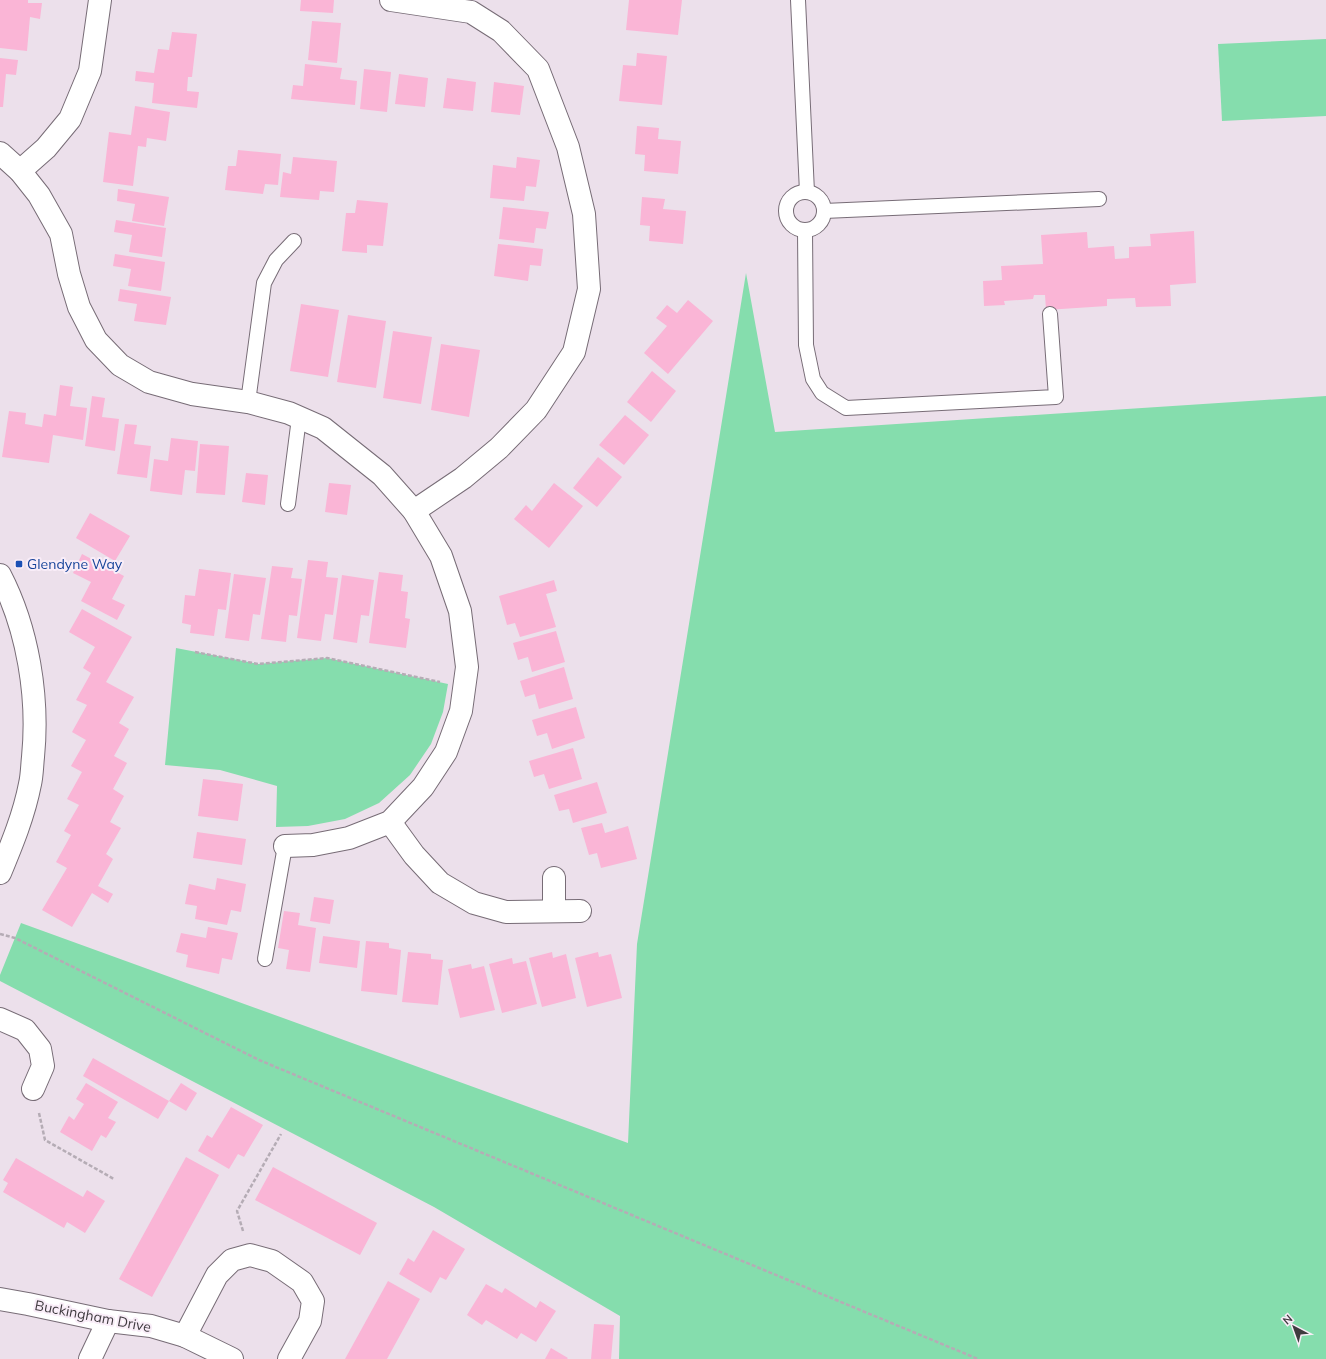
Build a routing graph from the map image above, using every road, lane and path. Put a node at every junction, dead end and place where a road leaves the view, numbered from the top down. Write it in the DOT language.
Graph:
graph roads {
  1 [pos="100,0"];
  2 [pos="391,0"];
  3 [pos="798,0"];
  4 [pos="0,153"];
  5 [pos="20,170"];
  6 [pos="807,192"];
  7 [pos="1099,199"];
  8 [pos="824,211"];
  9 [pos="805,231"];
  10 [pos="294,241"];
  11 [pos="1050,314"];
  12 [pos="248,402"];
  13 [pos="299,418"];
  14 [pos="288,504"];
  15 [pos="414,510"];
  16 [pos="0,575"];
  17 [pos="195,652"];
  18 [pos="464,687"];
  19 [pos="390,822"];
  20 [pos="285,846"];
  21 [pos="0,873"];
  22 [pos="554,878"];
  23 [pos="554,911"];
  24 [pos="580,911"];
  25 [pos="0,934"];
  26 [pos="265,960"];
  27 [pos="0,1019"];
  28 [pos="33,1089"];
  29 [pos="281,1134"];
  30 [pos="114,1179"];
  31 [pos="250,1255"];
  32 [pos="0,1299"];
  33 [pos="108,1321"];
  34 [pos="185,1336"];
  35 [pos="90,1359"];
  36 [pos="232,1359"];
  37 [pos="289,1359"];
  38 [pos="978,1359"];
  1 -- 5 [label="street"];
  2 -- 15 [label="street"];
  3 -- 6 [label="lane"];
  4 -- 5 [label="street"];
  5 -- 12 [label="street"];
  6 -- 8 [label="lane"];
  6 -- 9 [label="lane"];
  7 -- 8 [label="lane"];
  8 -- 9 [label="lane"];
  9 -- 11 [label="lane"];
  10 -- 12 [label="lane"];
  12 -- 13 [label="street"];
  13 -- 14 [label="lane"];
  13 -- 15 [label="street"];
  15 -- 18 [label="street"];
  16 -- 21 [label="street"];
  17 -- 18 [label="path"];
  18 -- 19 [label="street"];
  19 -- 20 [label="street"];
  19 -- 23 [label="street"];
  20 -- 26 [label="lane"];
  22 -- 23 [label="street"];
  23 -- 24 [label="street"];
  25 -- 38 [label="path"];
  27 -- 28 [label="street"];
  28 -- 30 [label="path"];
  29 -- 31 [label="path"];
  31 -- 34 [label="street"];
  31 -- 37 [label="street"];
  32 -- 33 [label="street, Buckingham Drive"];
  33 -- 34 [label="street, Buckingham Drive"];
  33 -- 35 [label="street"];
  34 -- 36 [label="street, Buckingham Drive"];
}
